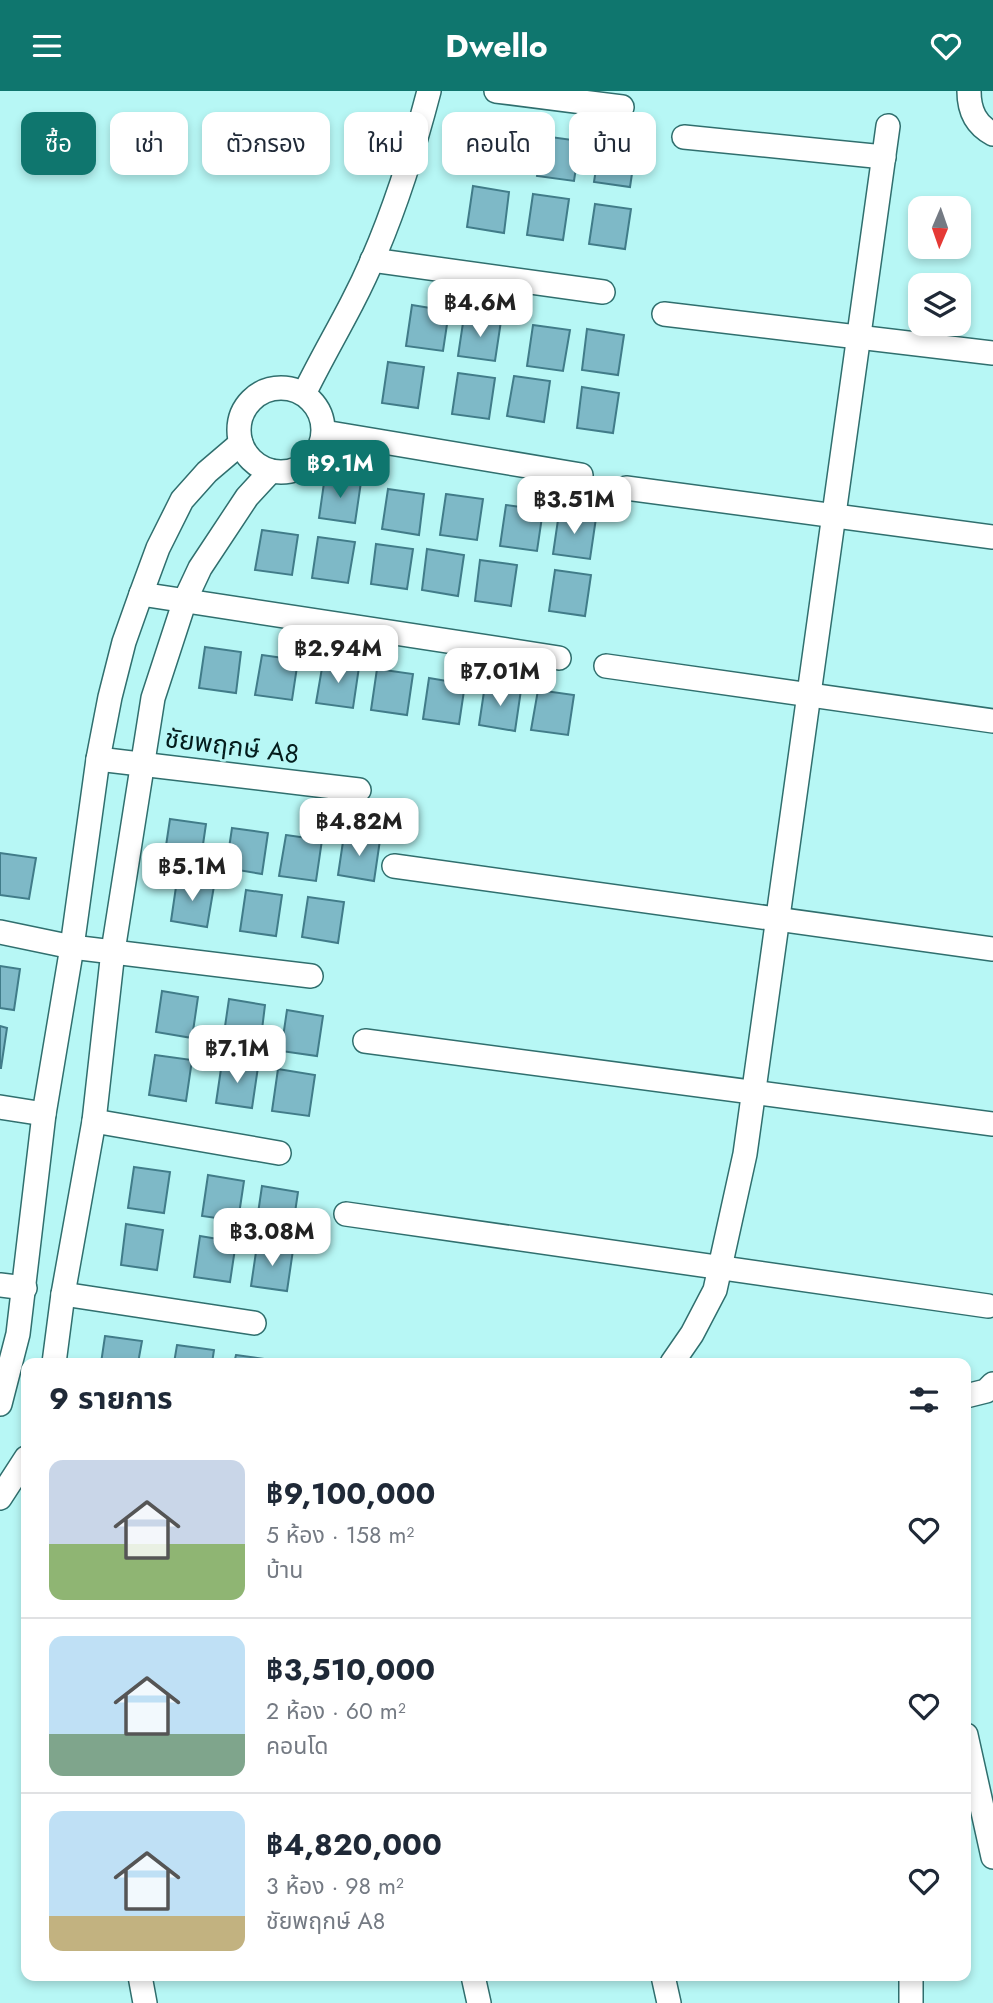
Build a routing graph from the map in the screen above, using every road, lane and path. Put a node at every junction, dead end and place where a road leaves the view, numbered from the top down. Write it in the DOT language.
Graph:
graph roads {
  1 [pos="429,91"];
  2 [pos="496,91"];
  3 [pos="970,101"];
  4 [pos="622,107"];
  5 [pos="888,126"];
  6 [pos="993,134"];
  7 [pos="684,137"];
  8 [pos="884,157"];
  9 [pos="372,260"];
  10 [pos="603,292"];
  11 [pos="664,314"];
  12 [pos="859,337"];
  13 [pos="993,353"];
  14 [pos="304,394"];
  15 [pos="324,432"];
  16 [pos="241,443"];
  17 [pos="271,471"];
  18 [pos="581,475"];
  19 [pos="626,488"];
  20 [pos="835,516"];
  21 [pos="993,537"];
  22 [pos="141,594"];
  23 [pos="185,600"];
  24 [pos="559,659"];
  25 [pos="606,666"];
  26 [pos="810,695"];
  27 [pos="993,721"];
  28 [pos="99,759"];
  29 [pos="143,763"];
  30 [pos="359,790"];
  31 [pos="394,866"];
  32 [pos="778,920"];
  33 [pos="0,932"];
  34 [pos="72,947"];
  35 [pos="993,949"];
  36 [pos="113,951"];
  37 [pos="311,977"];
  38 [pos="365,1041"];
  39 [pos="754,1091"];
  40 [pos="0,1107"];
  41 [pos="44,1114"];
  42 [pos="94,1121"];
  43 [pos="993,1124"];
  44 [pos="279,1153"];
  45 [pos="346,1214"];
  46 [pos="720,1268"];
  47 [pos="0,1285"];
  48 [pos="25,1288"];
  49 [pos="63,1294"];
  50 [pos="988,1306"];
  51 [pos="254,1324"];
  52 [pos="55,1358"];
  53 [pos="675,1358"];
  54 [pos="993,1384"];
  55 [pos="971,1395"];
  56 [pos="0,1404"];
  57 [pos="21,1466"];
  58 [pos="0,1498"];
  59 [pos="971,1758"];
  60 [pos="993,1857"];
  61 [pos="140,1981"];
  62 [pos="474,1981"];
  63 [pos="664,1981"];
  64 [pos="911,1981"];
  65 [pos="145,2003"];
  66 [pos="478,2003"];
  67 [pos="669,2003"];
  68 [pos="911,2003"];
  1 -- 9 [label="street"];
  2 -- 4 [label="street"];
  3 -- 6 [label="street"];
  5 -- 8 [label="street"];
  7 -- 8 [label="street"];
  8 -- 12 [label="street"];
  9 -- 10 [label="street"];
  9 -- 14 [label="street"];
  11 -- 12 [label="street"];
  12 -- 13 [label="street"];
  12 -- 20 [label="street"];
  14 -- 15 [label="street"];
  14 -- 16 [label="street"];
  15 -- 17 [label="street"];
  15 -- 18 [label="street"];
  16 -- 17 [label="street"];
  16 -- 22 [label="street"];
  17 -- 23 [label="street"];
  19 -- 20 [label="street"];
  20 -- 21 [label="street"];
  20 -- 26 [label="street"];
  22 -- 23 [label="street"];
  22 -- 28 [label="street"];
  23 -- 24 [label="street"];
  23 -- 29 [label="street"];
  25 -- 26 [label="street"];
  26 -- 27 [label="street"];
  26 -- 32 [label="street"];
  28 -- 29 [label="street, ชัยพฤกษ์ A8"];
  28 -- 34 [label="street"];
  29 -- 30 [label="street, ชัยพฤกษ์ A8"];
  29 -- 36 [label="street"];
  31 -- 32 [label="street"];
  32 -- 35 [label="street"];
  32 -- 39 [label="street"];
  33 -- 34 [label="street"];
  34 -- 36 [label="street"];
  34 -- 41 [label="street"];
  36 -- 37 [label="street"];
  36 -- 42 [label="street"];
  38 -- 39 [label="street"];
  39 -- 43 [label="street"];
  39 -- 46 [label="street"];
  40 -- 41 [label="street"];
  41 -- 48 [label="street"];
  42 -- 44 [label="street"];
  42 -- 49 [label="street"];
  45 -- 46 [label="street"];
  46 -- 50 [label="street"];
  46 -- 53 [label="street"];
  47 -- 48 [label="street"];
  48 -- 56 [label="street"];
  49 -- 51 [label="street"];
  49 -- 52 [label="street"];
  54 -- 55 [label="street"];
  57 -- 58 [label="street"];
  59 -- 60 [label="street"];
  61 -- 65 [label="street"];
  62 -- 66 [label="street"];
  63 -- 67 [label="street"];
  64 -- 68 [label="street"];
}
